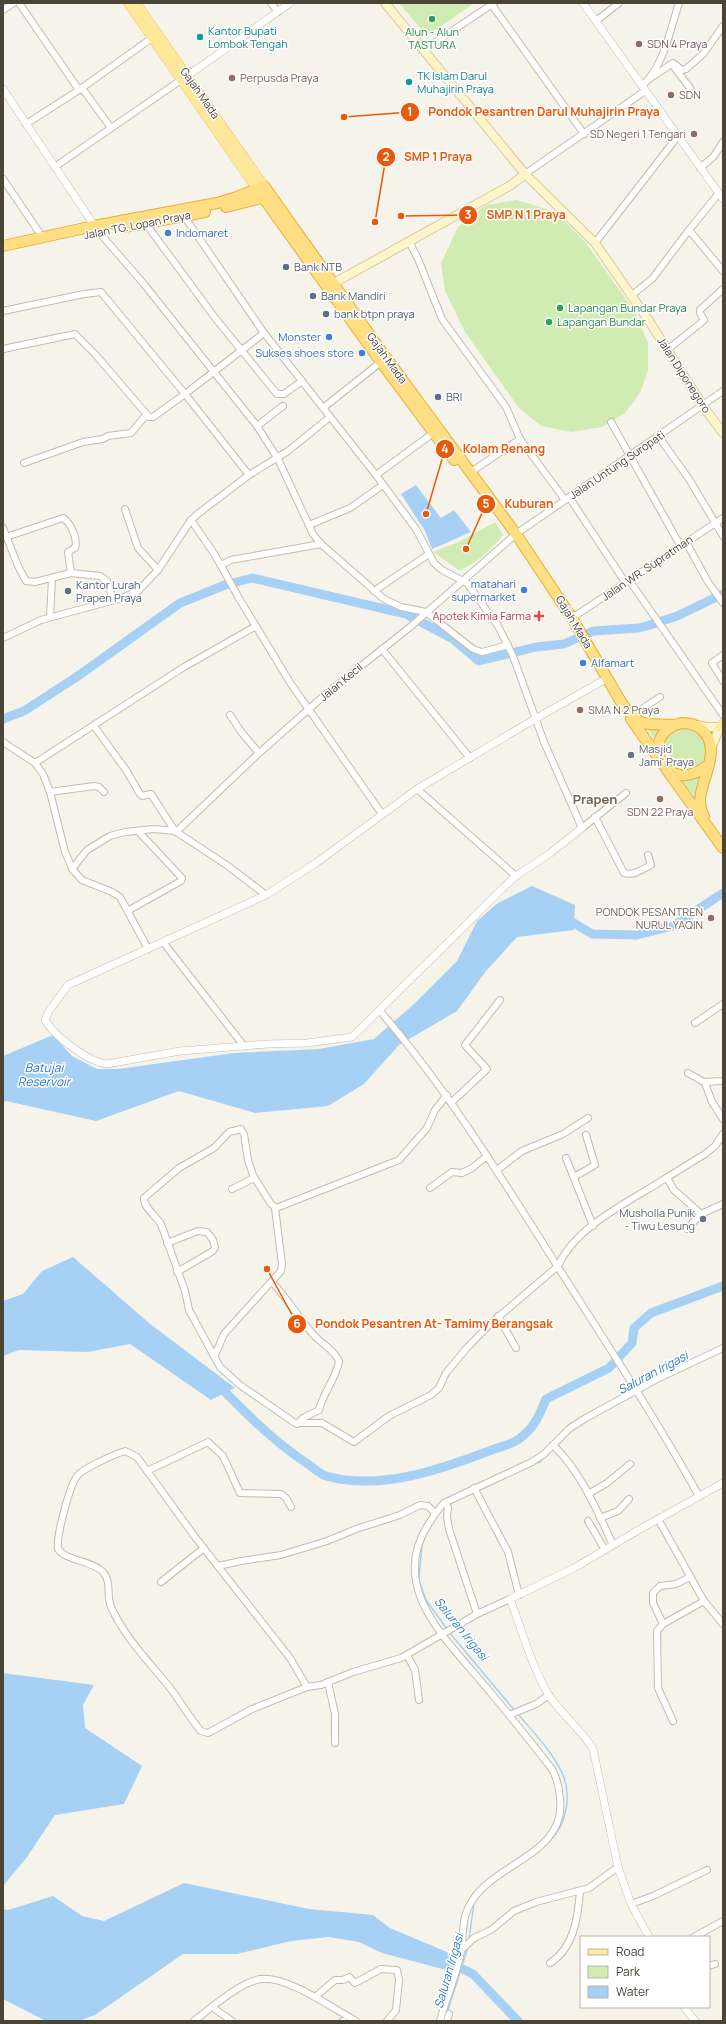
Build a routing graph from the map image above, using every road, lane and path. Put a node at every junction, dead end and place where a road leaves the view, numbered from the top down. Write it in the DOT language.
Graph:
graph roads {
  1 [pos="14,3"];
  2 [pos="19,3"];
  3 [pos="128,3"];
  4 [pos="136,3"];
  5 [pos="271,3"];
  6 [pos="290,3"];
  7 [pos="385,3"];
  8 [pos="583,3"];
  9 [pos="619,3"];
  10 [pos="679,3"];
  11 [pos="493,4"];
  12 [pos="3,10"];
  13 [pos="278,12"];
  14 [pos="596,21"];
  15 [pos="723,26"];
  16 [pos="152,38"];
  17 [pos="425,49"];
  18 [pos="671,64"];
  19 [pos="184,78"];
  20 [pos="649,79"];
  21 [pos="644,88"];
  22 [pos="690,88"];
  23 [pos="3,89"];
  24 [pos="81,89"];
  25 [pos="26,124"];
  26 [pos="111,128"];
  27 [pos="584,134"];
  28 [pos="678,136"];
  29 [pos="723,142"];
  30 [pos="56,166"];
  31 [pos="700,168"];
  32 [pos="525,174"];
  33 [pos="3,179"];
  34 [pos="260,187"];
  35 [pos="266,196"];
  36 [pos="721,196"];
  37 [pos="184,216"];
  38 [pos="146,224"];
  39 [pos="96,229"];
  40 [pos="689,230"];
  41 [pos="43,238"];
  42 [pos="409,241"];
  43 [pos="595,243"];
  44 [pos="3,246"];
  45 [pos="3,252"];
  46 [pos="723,271"];
  47 [pos="334,283"];
  48 [pos="723,289"];
  49 [pos="632,295"];
  50 [pos="3,311"];
  51 [pos="264,333"];
  52 [pos="3,349"];
  53 [pos="667,350"];
  54 [pos="241,351"];
  55 [pos="381,362"];
  56 [pos="214,372"];
  57 [pos="302,381"];
  58 [pos="723,391"];
  59 [pos="185,394"];
  60 [pos="283,406"];
  61 [pos="703,406"];
  62 [pos="323,408"];
  63 [pos="146,415"];
  64 [pos="330,417"];
  65 [pos="611,422"];
  66 [pos="257,426"];
  67 [pos="436,431"];
  68 [pos="723,433"];
  69 [pos="658,437"];
  70 [pos="520,439"];
  71 [pos="631,456"];
  72 [pos="278,459"];
  73 [pos="24,463"];
  74 [pos="471,472"];
  75 [pos="249,475"];
  76 [pos="376,475"];
  77 [pos="383,485"];
  78 [pos="567,499"];
  79 [pos="125,509"];
  80 [pos="723,518"];
  81 [pos="191,520"];
  82 [pos="715,523"];
  83 [pos="309,525"];
  84 [pos="3,528"];
  85 [pos="514,536"];
  86 [pos="723,536"];
  87 [pos="6,538"];
  88 [pos="321,544"];
  89 [pos="683,544"];
  90 [pos="429,554"];
  91 [pos="220,564"];
  92 [pos="158,570"];
  93 [pos="71,573"];
  94 [pos="52,578"];
  95 [pos="462,580"];
  96 [pos="627,581"];
  97 [pos="374,591"];
  98 [pos="113,600"];
  99 [pos="722,602"];
  100 [pos="424,614"];
  101 [pos="50,617"];
  102 [pos="574,624"];
  103 [pos="256,626"];
  104 [pos="3,638"];
  105 [pos="583,641"];
  106 [pos="508,647"];
  107 [pos="382,649"];
  108 [pos="723,656"];
  109 [pos="604,680"];
  110 [pos="723,681"];
  111 [pos="660,698"];
  112 [pos="308,709"];
  113 [pos="230,715"];
  114 [pos="723,715"];
  115 [pos="631,716"];
  116 [pos="535,719"];
  117 [pos="674,725"];
  118 [pos="696,725"];
  119 [pos="722,725"];
  120 [pos="94,726"];
  121 [pos="4,742"];
  122 [pos="711,748"];
  123 [pos="259,753"];
  124 [pos="470,758"];
  125 [pos="660,760"];
  126 [pos="35,763"];
  127 [pos="709,764"];
  128 [pos="667,770"];
  129 [pos="417,789"];
  130 [pos="50,792"];
  131 [pos="104,792"];
  132 [pos="626,793"];
  133 [pos="382,814"];
  134 [pos="595,817"];
  135 [pos="582,828"];
  136 [pos="138,831"];
  137 [pos="176,832"];
  138 [pos="723,842"];
  139 [pos="723,848"];
  140 [pos="648,855"];
  141 [pos="72,869"];
  142 [pos="516,876"];
  143 [pos="266,895"];
  144 [pos="129,910"];
  145 [pos="163,942"];
  146 [pos="148,949"];
  147 [pos="500,1000"];
  148 [pos="723,1004"];
  149 [pos="380,1011"];
  150 [pos="695,1023"];
  151 [pos="244,1046"];
  152 [pos="688,1073"];
  153 [pos="723,1081"];
  154 [pos="705,1083"];
  155 [pos="447,1095"];
  156 [pos="452,1102"];
  157 [pos="588,1118"];
  158 [pos="723,1119"];
  159 [pos="723,1134"];
  160 [pos="586,1136"];
  161 [pos="487,1156"];
  162 [pos="566,1158"];
  163 [pos="497,1170"];
  164 [pos="574,1177"];
  165 [pos="254,1178"];
  166 [pos="667,1178"];
  167 [pos="430,1188"];
  168 [pos="232,1189"];
  169 [pos="723,1204"];
  170 [pos="275,1208"];
  171 [pos="701,1214"];
  172 [pos="593,1226"];
  173 [pos="687,1229"];
  174 [pos="167,1243"];
  175 [pos="558,1266"];
  176 [pos="177,1272"];
  177 [pos="272,1282"];
  178 [pos="498,1316"];
  179 [pos="516,1348"];
  180 [pos="723,1348"];
  181 [pos="215,1355"];
  182 [pos="638,1393"];
  183 [pos="297,1424"];
  184 [pos="554,1446"];
  185 [pos="630,1464"];
  186 [pos="147,1471"];
  187 [pos="723,1483"];
  188 [pos="475,1490"];
  189 [pos="588,1494"];
  190 [pos="700,1496"];
  191 [pos="629,1499"];
  192 [pos="446,1505"];
  193 [pos="291,1507"];
  194 [pos="435,1513"];
  195 [pos="600,1518"];
  196 [pos="658,1519"];
  197 [pos="588,1521"];
  198 [pos="613,1545"];
  199 [pos="204,1548"];
  200 [pos="605,1550"];
  201 [pos="218,1566"];
  202 [pos="690,1577"];
  203 [pos="161,1582"];
  204 [pos="519,1595"];
  205 [pos="510,1599"];
  206 [pos="704,1601"];
  207 [pos="477,1614"];
  208 [pos="663,1624"];
  209 [pos="723,1624"];
  210 [pos="444,1633"];
  211 [pos="407,1655"];
  212 [pos="328,1682"];
  213 [pos="307,1687"];
  214 [pos="549,1694"];
  215 [pos="419,1700"];
  216 [pos="509,1715"];
  217 [pos="673,1721"];
  218 [pos="335,1743"];
  219 [pos="618,1867"];
  220 [pos="707,1870"];
  221 [pos="580,1891"];
  222 [pos="631,1904"];
  223 [pos="723,1921"];
  224 [pos="648,1936"];
  225 [pos="696,1936"];
  226 [pos="461,1951"];
  227 [pos="550,1963"];
  228 [pos="315,1997"];
  229 [pos="213,2008"];
  230 [pos="685,2008"];
  231 [pos="448,2014"];
  232 [pos="194,2021"];
  233 [pos="232,2021"];
  234 [pos="356,2021"];
  235 [pos="387,2021"];
  236 [pos="440,2021"];
  237 [pos="447,2021"];
  238 [pos="694,2021"];
  1 -- 12 [label="street"];
  2 -- 24 [label="street"];
  3 -- 16 [label="main road, Gajah Mada"];
  4 -- 19 [label="main road, Gajah Mada"];
  5 -- 13 [label="street"];
  6 -- 13 [label="street"];
  7 -- 17 [label="main road, Jalan Diponegoro"];
  8 -- 14 [label="street"];
  9 -- 14 [label="street"];
  10 -- 20 [label="street"];
  11 -- 17 [label="street"];
  11 -- 27 [label="street"];
  13 -- 19 [label="street"];
  14 -- 21 [label="street"];
  15 -- 18 [label="street"];
  16 -- 19 [label="main road, Gajah Mada"];
  16 -- 24 [label="street"];
  17 -- 32 [label="main road, Jalan Diponegoro"];
  18 -- 20 [label="street"];
  18 -- 22 [label="street"];
  19 -- 26 [label="street"];
  19 -- 34 [label="main road, Gajah Mada"];
  20 -- 21 [label="street"];
  21 -- 27 [label="street"];
  21 -- 28 [label="street"];
  23 -- 25 [label="street"];
  24 -- 25 [label="street"];
  24 -- 26 [label="street"];
  25 -- 30 [label="street"];
  26 -- 30 [label="street"];
  27 -- 32 [label="street"];
  28 -- 31 [label="street"];
  28 -- 43 [label="street"];
  29 -- 31 [label="street"];
  30 -- 39 [label="street"];
  31 -- 36 [label="street"];
  32 -- 42 [label="main road"];
  32 -- 43 [label="main road, Jalan Diponegoro"];
  33 -- 41 [label="street"];
  34 -- 35 [label="highway, Gajah Mada"];
  34 -- 39 [label="highway, Jalan TG. Lopan Praya"];
  35 -- 37 [label="highway, Jalan TG. Lopan Praya"];
  35 -- 47 [label="highway, Gajah Mada"];
  35 -- 55 [label="highway, Gajah Mada"];
  36 -- 40 [label="street"];
  37 -- 38 [label="highway, Jalan TG. Lopan Praya"];
  37 -- 51 [label="street"];
  38 -- 39 [label="highway, Jalan TG. Lopan Praya"];
  38 -- 54 [label="street"];
  39 -- 41 [label="highway, Jalan TG. Lopan Praya"];
  39 -- 45 [label="highway, Jalan TG. Lopan Praya"];
  39 -- 56 [label="street"];
  40 -- 46 [label="street"];
  40 -- 49 [label="street"];
  41 -- 44 [label="highway, Jalan TG. Lopan Praya"];
  42 -- 47 [label="main road"];
  42 -- 70 [label="street"];
  43 -- 49 [label="main road, Jalan Diponegoro"];
  47 -- 67 [label="highway, Gajah Mada"];
  48 -- 53 [label="street"];
  49 -- 53 [label="main road, Jalan Diponegoro"];
  50 -- 59 [label="street"];
  51 -- 54 [label="street"];
  51 -- 57 [label="street"];
  52 -- 63 [label="street"];
  53 -- 61 [label="main road, Jalan Diponegoro"];
  54 -- 56 [label="street"];
  54 -- 57 [label="street"];
  55 -- 62 [label="street"];
  55 -- 67 [label="highway, Gajah Mada"];
  56 -- 59 [label="street"];
  56 -- 66 [label="street"];
  57 -- 62 [label="street"];
  58 -- 61 [label="street, Jalan Untung Suropati"];
  59 -- 63 [label="street"];
  59 -- 75 [label="street"];
  60 -- 66 [label="street"];
  61 -- 68 [label="main road, Jalan Diponegoro"];
  61 -- 69 [label="street, Jalan Untung Suropati"];
  62 -- 64 [label="street"];
  63 -- 73 [label="street"];
  64 -- 72 [label="street"];
  64 -- 76 [label="street"];
  65 -- 71 [label="street"];
  66 -- 72 [label="street"];
  67 -- 74 [label="highway, Gajah Mada"];
  67 -- 76 [label="street"];
  67 -- 85 [label="highway, Gajah Mada"];
  69 -- 71 [label="street, Jalan Untung Suropati"];
  69 -- 82 [label="street"];
  70 -- 74 [label="street"];
  70 -- 78 [label="street"];
  71 -- 78 [label="street, Jalan Untung Suropati"];
  71 -- 89 [label="street"];
  72 -- 75 [label="street"];
  72 -- 83 [label="street"];
  74 -- 85 [label="highway, Gajah Mada"];
  75 -- 81 [label="street"];
  76 -- 77 [label="street"];
  77 -- 83 [label="street"];
  77 -- 90 [label="street"];
  78 -- 85 [label="street, Jalan Untung Suropati"];
  78 -- 96 [label="street"];
  79 -- 92 [label="street"];
  80 -- 82 [label="street, Jalan WR. Supratman"];
  81 -- 91 [label="street"];
  81 -- 92 [label="street"];
  82 -- 86 [label="street"];
  82 -- 89 [label="street, Jalan WR. Supratman"];
  83 -- 88 [label="street"];
  84 -- 87 [label="street"];
  85 -- 95 [label="street, Jalan Kecil"];
  85 -- 102 [label="highway, Gajah Mada"];
  87 -- 93 [label="street"];
  87 -- 94 [label="street"];
  88 -- 91 [label="street"];
  88 -- 97 [label="street"];
  89 -- 96 [label="street, Jalan WR. Supratman"];
  89 -- 99 [label="street"];
  90 -- 95 [label="street"];
  90 -- 97 [label="street"];
  91 -- 103 [label="street"];
  92 -- 98 [label="street"];
  93 -- 94 [label="street"];
  93 -- 98 [label="street"];
  94 -- 101 [label="street"];
  95 -- 100 [label="street, Jalan Kecil"];
  95 -- 106 [label="street"];
  96 -- 102 [label="street, Jalan WR. Supratman"];
  96 -- 114 [label="street"];
  97 -- 100 [label="street"];
  98 -- 101 [label="street"];
  100 -- 106 [label="street"];
  100 -- 107 [label="street, Jalan Kecil"];
  101 -- 104 [label="street"];
  102 -- 105 [label="highway, Gajah Mada"];
  103 -- 112 [label="street"];
  103 -- 120 [label="street"];
  105 -- 109 [label="highway"];
  105 -- 115 [label="highway, Gajah Mada"];
  106 -- 116 [label="street"];
  107 -- 112 [label="street, Jalan Kecil"];
  107 -- 124 [label="street"];
  108 -- 110 [label="street"];
  109 -- 116 [label="street"];
  109 -- 125 [label="highway"];
  111 -- 115 [label="street"];
  112 -- 123 [label="street, Jalan Kecil"];
  112 -- 133 [label="street"];
  113 -- 123 [label="street"];
  115 -- 117 [label="highway"];
  116 -- 124 [label="street"];
  116 -- 135 [label="street"];
  117 -- 118 [label="highway"];
  117 -- 125 [label="highway"];
  118 -- 119 [label="main road"];
  118 -- 122 [label="highway"];
  119 -- 122 [label="main road"];
  120 -- 126 [label="street"];
  120 -- 137 [label="street"];
  121 -- 126 [label="street"];
  122 -- 127 [label="highway"];
  123 -- 137 [label="street, Jalan Kecil"];
  124 -- 129 [label="street"];
  125 -- 128 [label="highway"];
  126 -- 130 [label="street"];
  127 -- 128 [label="highway"];
  127 -- 138 [label="highway"];
  128 -- 139 [label="highway"];
  129 -- 133 [label="street"];
  129 -- 142 [label="street"];
  130 -- 131 [label="street"];
  130 -- 141 [label="street"];
  132 -- 134 [label="street"];
  133 -- 143 [label="street"];
  134 -- 135 [label="street"];
  134 -- 140 [label="street"];
  135 -- 142 [label="street"];
  136 -- 137 [label="street"];
  136 -- 141 [label="street"];
  136 -- 144 [label="street"];
  137 -- 143 [label="street"];
  141 -- 144 [label="street"];
  142 -- 149 [label="street"];
  143 -- 145 [label="street"];
  144 -- 146 [label="street"];
  145 -- 146 [label="street"];
  145 -- 151 [label="street"];
  146 -- 151 [label="street"];
  147 -- 156 [label="street"];
  148 -- 150 [label="street"];
  149 -- 151 [label="street"];
  149 -- 155 [label="street"];
  152 -- 154 [label="street"];
  153 -- 154 [label="street"];
  154 -- 158 [label="street"];
  155 -- 156 [label="street"];
  155 -- 170 [label="street"];
  156 -- 161 [label="street"];
  157 -- 163 [label="street"];
  159 -- 166 [label="street"];
  160 -- 164 [label="street"];
  161 -- 163 [label="street"];
  161 -- 167 [label="street"];
  162 -- 164 [label="street"];
  163 -- 175 [label="street"];
  164 -- 172 [label="street"];
  165 -- 168 [label="street"];
  165 -- 170 [label="street"];
  165 -- 174 [label="street"];
  166 -- 171 [label="street"];
  166 -- 172 [label="street"];
  169 -- 171 [label="street"];
  170 -- 177 [label="street"];
  171 -- 173 [label="street"];
  172 -- 175 [label="street"];
  174 -- 176 [label="street"];
  174 -- 176 [label="street"];
  175 -- 178 [label="street"];
  175 -- 182 [label="street"];
  176 -- 181 [label="street"];
  177 -- 181 [label="street"];
  177 -- 183 [label="street"];
  178 -- 179 [label="street"];
  178 -- 183 [label="street"];
  180 -- 182 [label="street"];
  181 -- 183 [label="street"];
  182 -- 184 [label="street"];
  182 -- 190 [label="street"];
  184 -- 188 [label="street"];
  184 -- 189 [label="street"];
  185 -- 189 [label="street"];
  186 -- 193 [label="street"];
  186 -- 199 [label="street"];
  186 -- 213 [label="street"];
  187 -- 190 [label="street"];
  188 -- 192 [label="street"];
  188 -- 204 [label="street"];
  189 -- 195 [label="street"];
  190 -- 196 [label="street"];
  191 -- 195 [label="street"];
  192 -- 194 [label="street"];
  192 -- 207 [label="street"];
  194 -- 201 [label="street"];
  194 -- 210 [label="street"];
  195 -- 198 [label="street"];
  196 -- 198 [label="street"];
  196 -- 202 [label="street"];
  197 -- 200 [label="street"];
  198 -- 200 [label="street"];
  199 -- 201 [label="street"];
  199 -- 203 [label="street"];
  200 -- 204 [label="street"];
  201 -- 213 [label="street"];
  202 -- 206 [label="street"];
  202 -- 208 [label="street"];
  204 -- 205 [label="street"];
  205 -- 207 [label="street"];
  205 -- 214 [label="street"];
  206 -- 208 [label="street"];
  206 -- 209 [label="street"];
  207 -- 210 [label="street"];
  208 -- 217 [label="street"];
  210 -- 211 [label="street"];
  210 -- 216 [label="street"];
  211 -- 212 [label="street"];
  211 -- 215 [label="street"];
  212 -- 213 [label="street"];
  212 -- 218 [label="street"];
  214 -- 216 [label="street"];
  214 -- 219 [label="street"];
  216 -- 226 [label="street"];
  219 -- 221 [label="street"];
  219 -- 222 [label="street"];
  220 -- 222 [label="street"];
  221 -- 226 [label="street"];
  221 -- 227 [label="street"];
  222 -- 224 [label="street"];
  223 -- 225 [label="street"];
  226 -- 236 [label="street"];
  228 -- 229 [label="street"];
  228 -- 234 [label="street"];
  228 -- 235 [label="street"];
  229 -- 232 [label="street"];
  229 -- 233 [label="street"];
  230 -- 238 [label="street"];
  231 -- 237 [label="street"];
}
